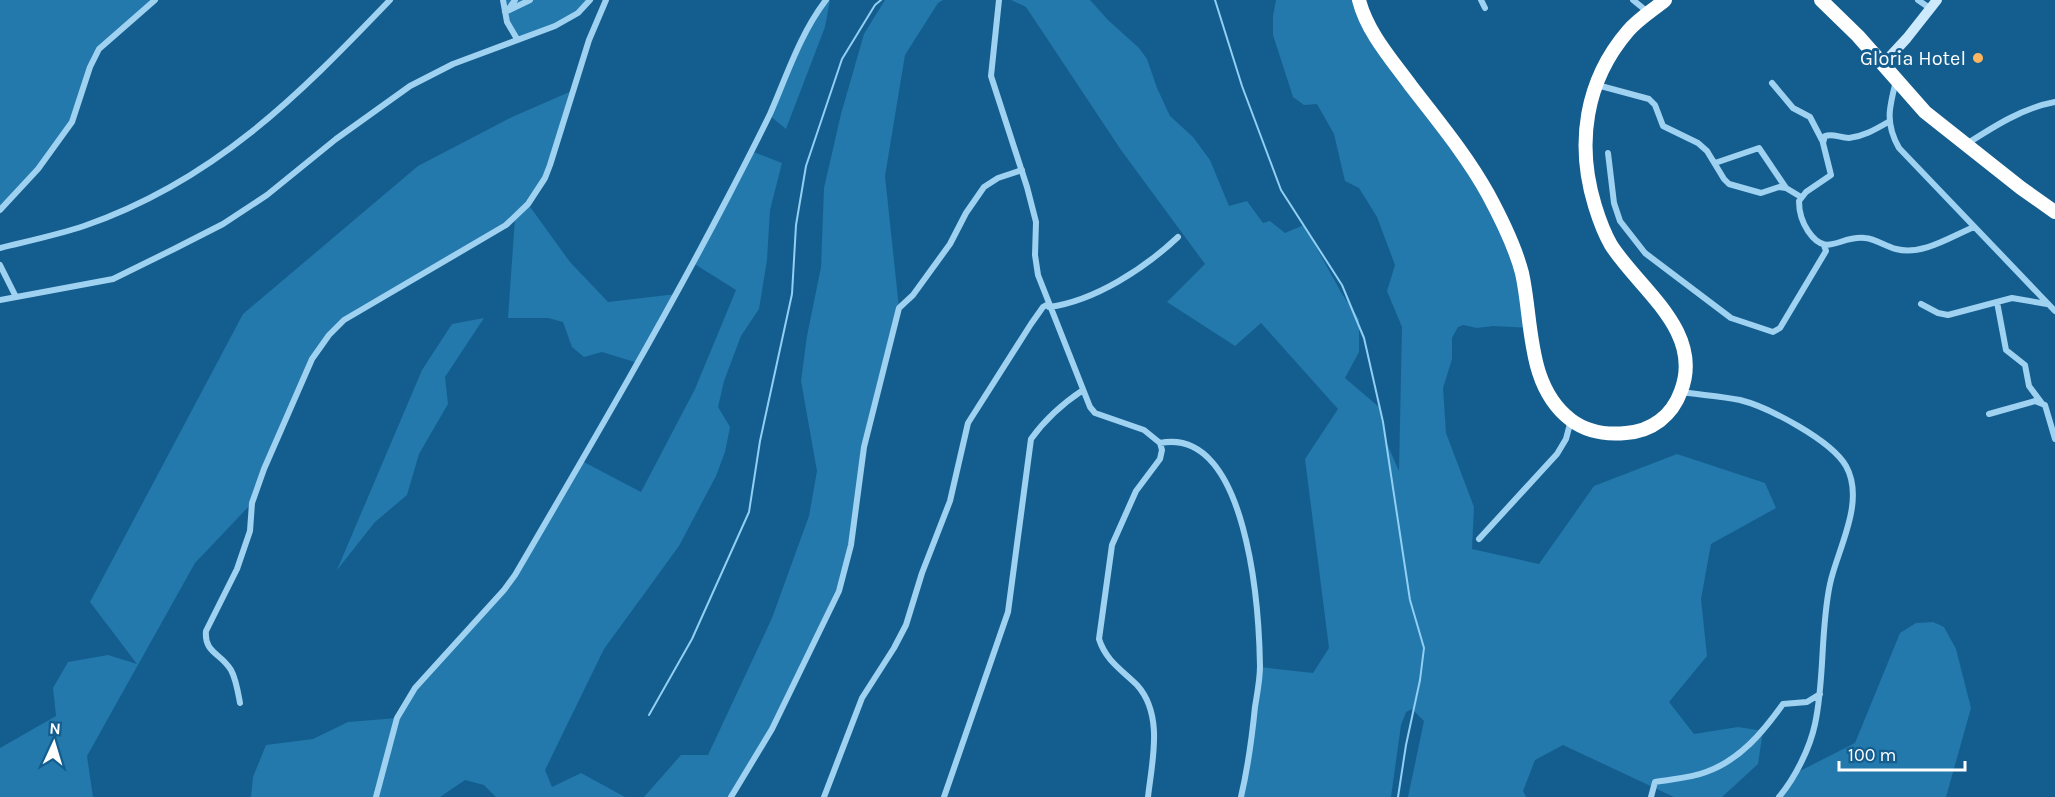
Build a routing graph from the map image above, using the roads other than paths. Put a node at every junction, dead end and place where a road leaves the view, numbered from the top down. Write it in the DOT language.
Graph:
graph roads {
  1 [pos="155,0"];
  2 [pos="390,0"];
  3 [pos="503,0"];
  4 [pos="514,0"];
  5 [pos="530,0"];
  6 [pos="589,0"];
  7 [pos="606,0"];
  8 [pos="826,0"];
  9 [pos="999,0"];
  10 [pos="1359,0"];
  11 [pos="1481,0"];
  12 [pos="1633,0"];
  13 [pos="1665,0"];
  14 [pos="1821,0"];
  15 [pos="1918,0"];
  16 [pos="1934,4"];
  17 [pos="1485,8"];
  18 [pos="505,12"];
  19 [pos="1649,13"];
  20 [pos="517,39"];
  21 [pos="1883,64"];
  22 [pos="1896,81"];
  23 [pos="1772,83"];
  24 [pos="1597,85"];
  25 [pos="2055,102"];
  26 [pos="1890,121"];
  27 [pos="1823,143"];
  28 [pos="1964,145"];
  29 [pos="1608,153"];
  30 [pos="1715,163"];
  31 [pos="1022,170"];
  32 [pos="1786,188"];
  33 [pos="1801,197"];
  34 [pos="0,210"];
  35 [pos="2055,212"];
  36 [pos="1974,227"];
  37 [pos="1178,237"];
  38 [pos="1824,245"];
  39 [pos="0,248"];
  40 [pos="0,265"];
  41 [pos="16,297"];
  42 [pos="0,300"];
  43 [pos="1997,302"];
  44 [pos="1921,304"];
  45 [pos="2048,304"];
  46 [pos="1049,305"];
  47 [pos="2055,311"];
  48 [pos="1083,390"];
  49 [pos="1681,392"];
  50 [pos="2041,402"];
  51 [pos="1989,414"];
  52 [pos="1571,420"];
  53 [pos="2055,439"];
  54 [pos="1160,442"];
  55 [pos="1479,539"];
  56 [pos="1820,694"];
  57 [pos="240,703"];
  58 [pos="376,797"];
  59 [pos="731,797"];
  60 [pos="824,797"];
  61 [pos="944,797"];
  62 [pos="1148,797"];
  63 [pos="1241,797"];
  64 [pos="1652,797"];
  65 [pos="1779,797"];
  1 -- 34 [label="street"];
  2 -- 39 [label="street"];
  3 -- 18 [label="street"];
  4 -- 18 [label="street"];
  5 -- 18 [label="street"];
  6 -- 20 [label="street"];
  7 -- 57 [label="street"];
  8 -- 58 [label="street"];
  9 -- 31 [label="street"];
  10 -- 52 [label="highway"];
  11 -- 17 [label="street"];
  12 -- 19 [label="street"];
  13 -- 19 [label="highway"];
  14 -- 21 [label="highway"];
  15 -- 16 [label="street"];
  16 -- 21 [label="main road"];
  18 -- 20 [label="street"];
  19 -- 24 [label="highway"];
  20 -- 41 [label="street"];
  21 -- 22 [label="highway"];
  22 -- 26 [label="street"];
  22 -- 28 [label="highway"];
  23 -- 27 [label="street"];
  24 -- 30 [label="street"];
  24 -- 49 [label="highway"];
  25 -- 28 [label="street"];
  26 -- 27 [label="street"];
  26 -- 36 [label="street"];
  27 -- 33 [label="street"];
  28 -- 35 [label="highway"];
  29 -- 38 [label="street"];
  30 -- 32 [label="street"];
  30 -- 32 [label="street"];
  31 -- 46 [label="street"];
  31 -- 59 [label="street"];
  32 -- 33 [label="street"];
  33 -- 38 [label="street"];
  36 -- 38 [label="street"];
  36 -- 45 [label="street"];
  37 -- 46 [label="street"];
  40 -- 41 [label="street"];
  41 -- 42 [label="street"];
  43 -- 44 [label="street"];
  43 -- 45 [label="street"];
  43 -- 50 [label="street"];
  45 -- 47 [label="street"];
  46 -- 48 [label="street"];
  46 -- 60 [label="street"];
  48 -- 54 [label="street"];
  48 -- 61 [label="street"];
  49 -- 52 [label="highway"];
  49 -- 56 [label="street"];
  50 -- 51 [label="street"];
  50 -- 53 [label="street"];
  52 -- 55 [label="street"];
  54 -- 62 [label="street"];
  54 -- 63 [label="street"];
  56 -- 64 [label="street"];
  56 -- 65 [label="street"];
}
